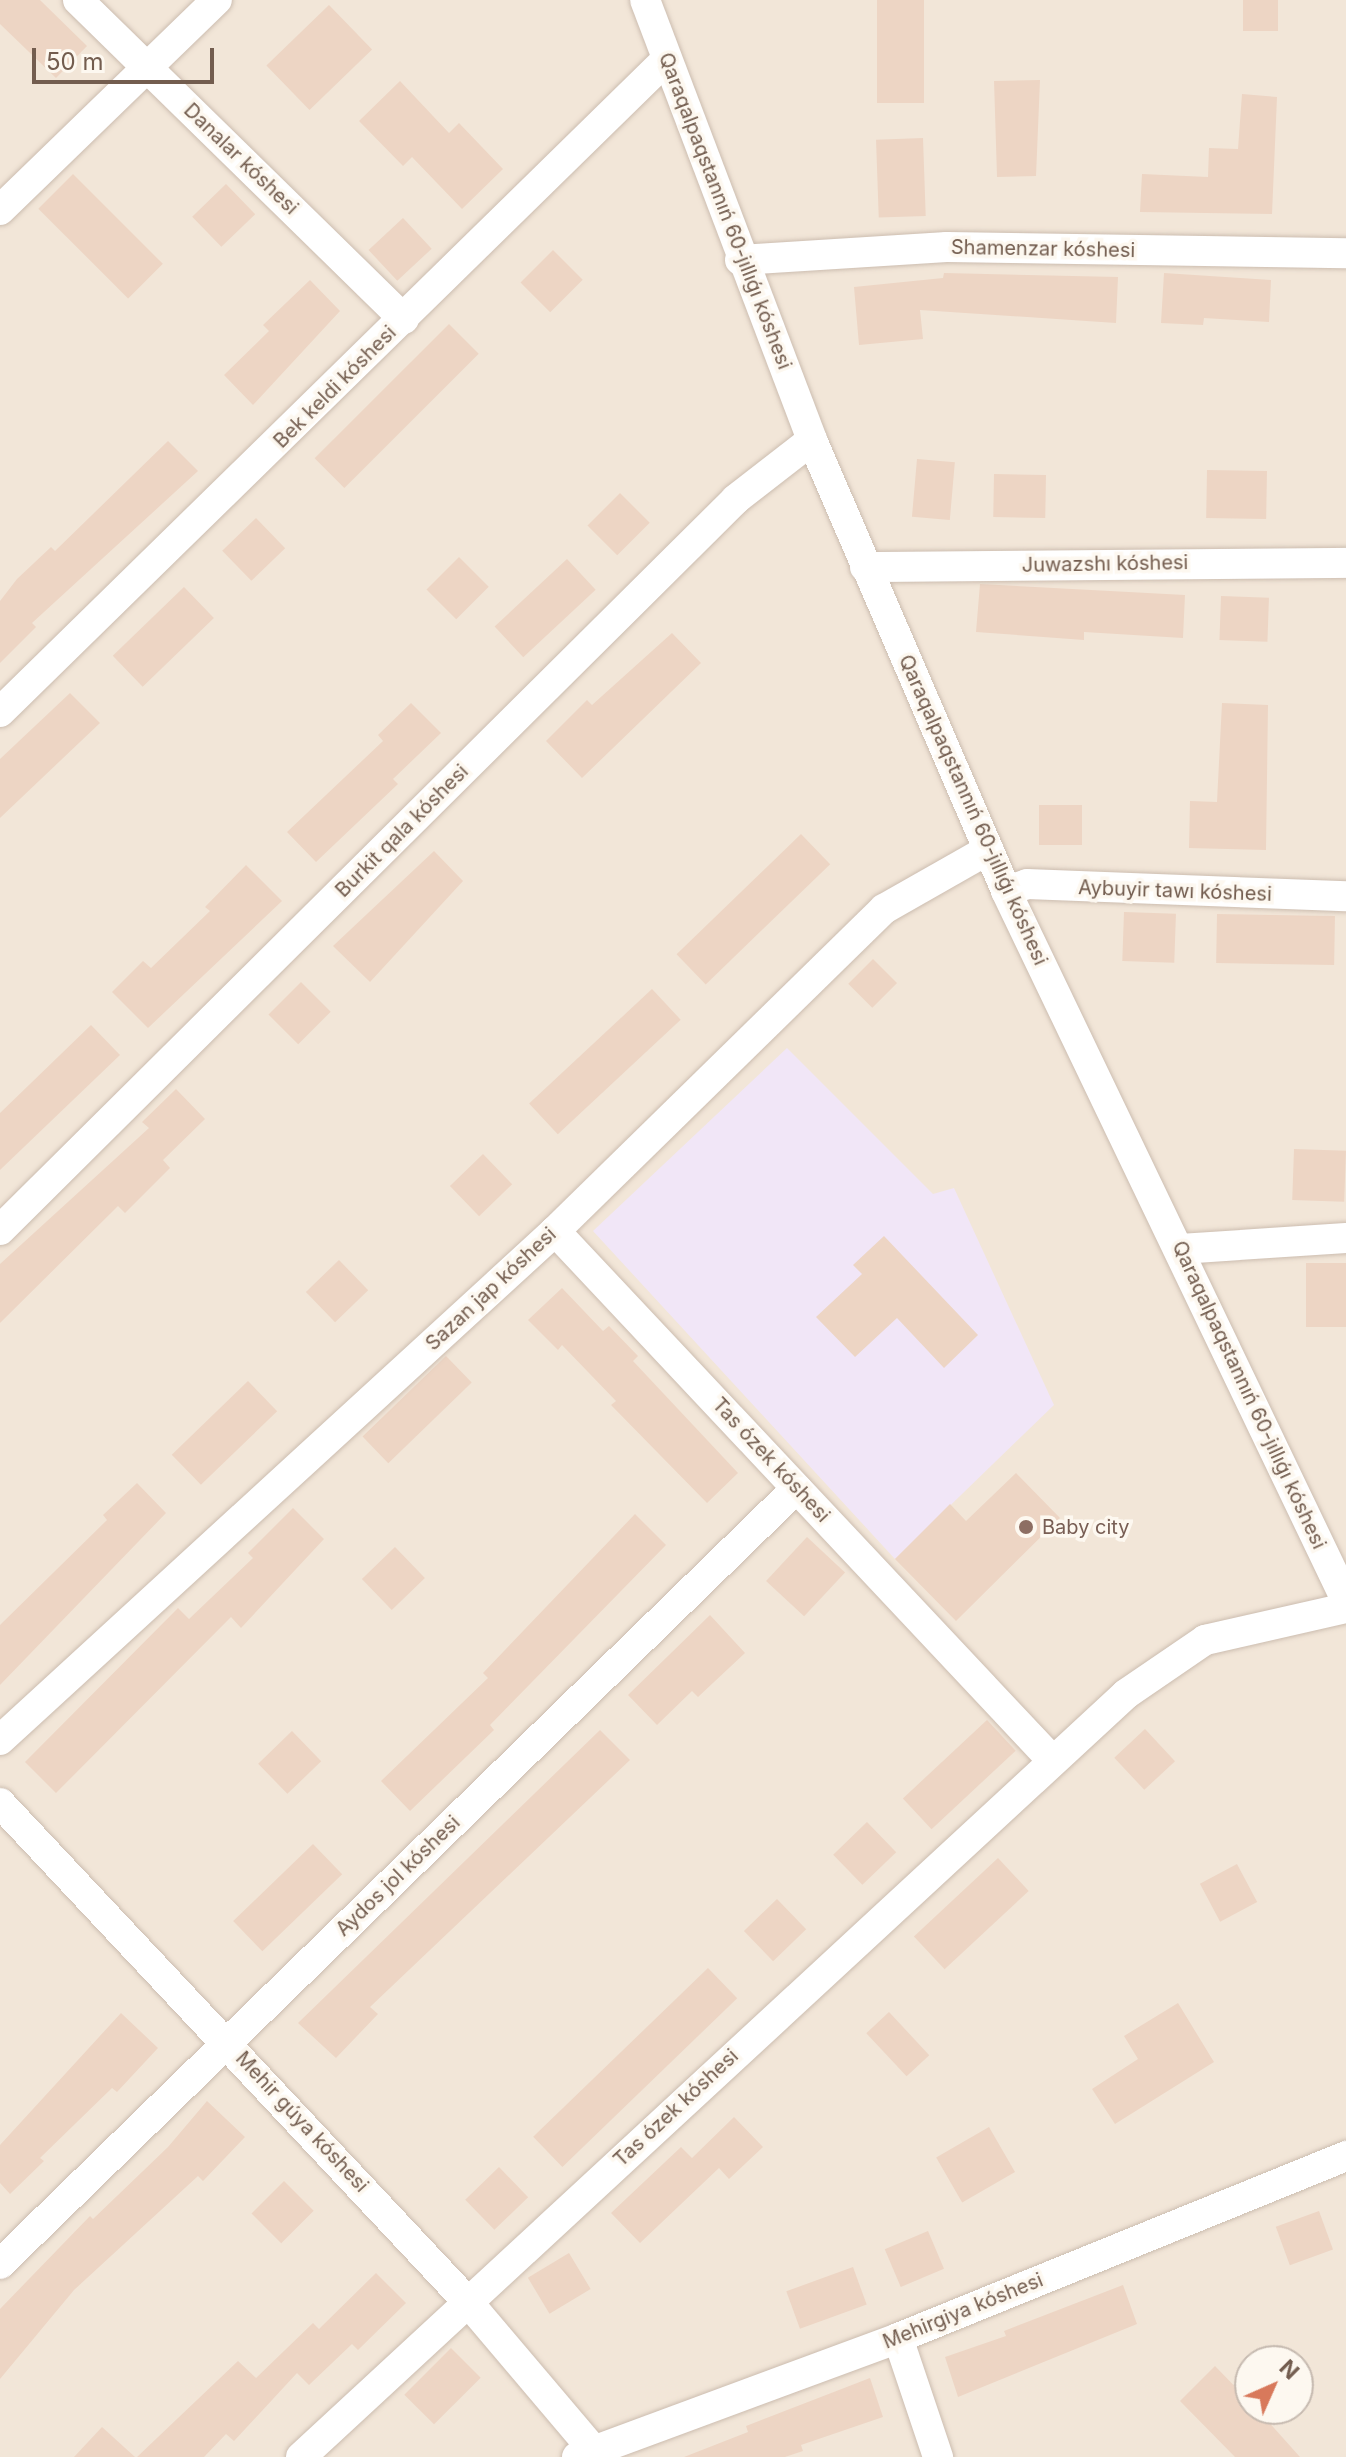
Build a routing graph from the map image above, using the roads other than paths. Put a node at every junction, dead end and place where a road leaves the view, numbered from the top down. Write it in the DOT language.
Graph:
graph roads {
  1 [pos="78,0"];
  2 [pos="217,0"];
  3 [pos="645,0"];
  4 [pos="667,59"];
  5 [pos="146,66"];
  6 [pos="0,210"];
  7 [pos="1346,253"];
  8 [pos="740,260"];
  9 [pos="404,319"];
  10 [pos="812,440"];
  11 [pos="1346,563"];
  12 [pos="865,567"];
  13 [pos="0,712"];
  14 [pos="988,850"];
  15 [pos="1006,891"];
  16 [pos="1346,896"];
  17 [pos="0,1230"];
  18 [pos="555,1231"];
  19 [pos="1346,1238"];
  20 [pos="1180,1249"];
  21 [pos="797,1488"];
  22 [pos="1346,1600"];
  23 [pos="1346,1608"];
  24 [pos="0,1740"];
  25 [pos="1052,1760"];
  26 [pos="0,1803"];
  27 [pos="228,2042"];
  28 [pos="1346,2156"];
  29 [pos="0,2264"];
  30 [pos="467,2301"];
  31 [pos="898,2338"];
  32 [pos="644,2445"];
  33 [pos="585,2454"];
  34 [pos="301,2457"];
  35 [pos="938,2457"];
  1 -- 5 [label="street, Danalar kóshesi"];
  2 -- 5 [label="street"];
  3 -- 4 [label="street, Qaraqalpaqstannıń 60-jıllıǵı kóshesi"];
  4 -- 8 [label="street, Qaraqalpaqstannıń 60-jıllıǵı kóshesi"];
  4 -- 9 [label="street, Bek keldi kóshesi"];
  5 -- 6 [label="street"];
  5 -- 9 [label="street, Danalar kóshesi"];
  7 -- 8 [label="street, Shamenzar kóshesi"];
  8 -- 10 [label="street, Qaraqalpaqstannıń 60-jıllıǵı kóshesi"];
  9 -- 13 [label="street, Bek keldi kóshesi"];
  10 -- 12 [label="street, Qaraqalpaqstannıń 60-jıllıǵı kóshesi"];
  10 -- 17 [label="street, Burkit qala kóshesi"];
  11 -- 12 [label="street, Juwazshı kóshesi"];
  12 -- 14 [label="street, Qaraqalpaqstannıń 60-jıllıǵı kóshesi"];
  14 -- 15 [label="street, Qaraqalpaqstannıń 60-jıllıǵı kóshesi"];
  14 -- 18 [label="street, Sazan jap kóshesi"];
  15 -- 16 [label="street, Aybuyir tawı kóshesi"];
  15 -- 20 [label="street, Qaraqalpaqstannıń 60-jıllıǵı kóshesi"];
  18 -- 21 [label="street, Tas ózek kóshesi"];
  18 -- 24 [label="street, Sazan jap kóshesi"];
  19 -- 20 [label="street"];
  20 -- 22 [label="street, Qaraqalpaqstannıń 60-jıllıǵı kóshesi"];
  21 -- 25 [label="street, Tas ózek kóshesi"];
  21 -- 27 [label="street, Aydos jol kóshesi"];
  23 -- 25 [label="street, Tas ózek kóshesi"];
  25 -- 30 [label="street, Tas ózek kóshesi"];
  26 -- 27 [label="street, Mehir gúyа kóshesi"];
  27 -- 29 [label="street, Aydos jol kóshesi"];
  27 -- 30 [label="street, Mehir gúyа kóshesi"];
  28 -- 31 [label="street, Mehirgiya kóshesi"];
  30 -- 33 [label="street, Mehir gúyа kóshesi"];
  30 -- 34 [label="street, Tas ózek kóshesi"];
  31 -- 32 [label="street, Mehirgiya kóshesi"];
  31 -- 35 [label="street"];
  32 -- 33 [label="street, Mehirgiya kóshesi"];
}
